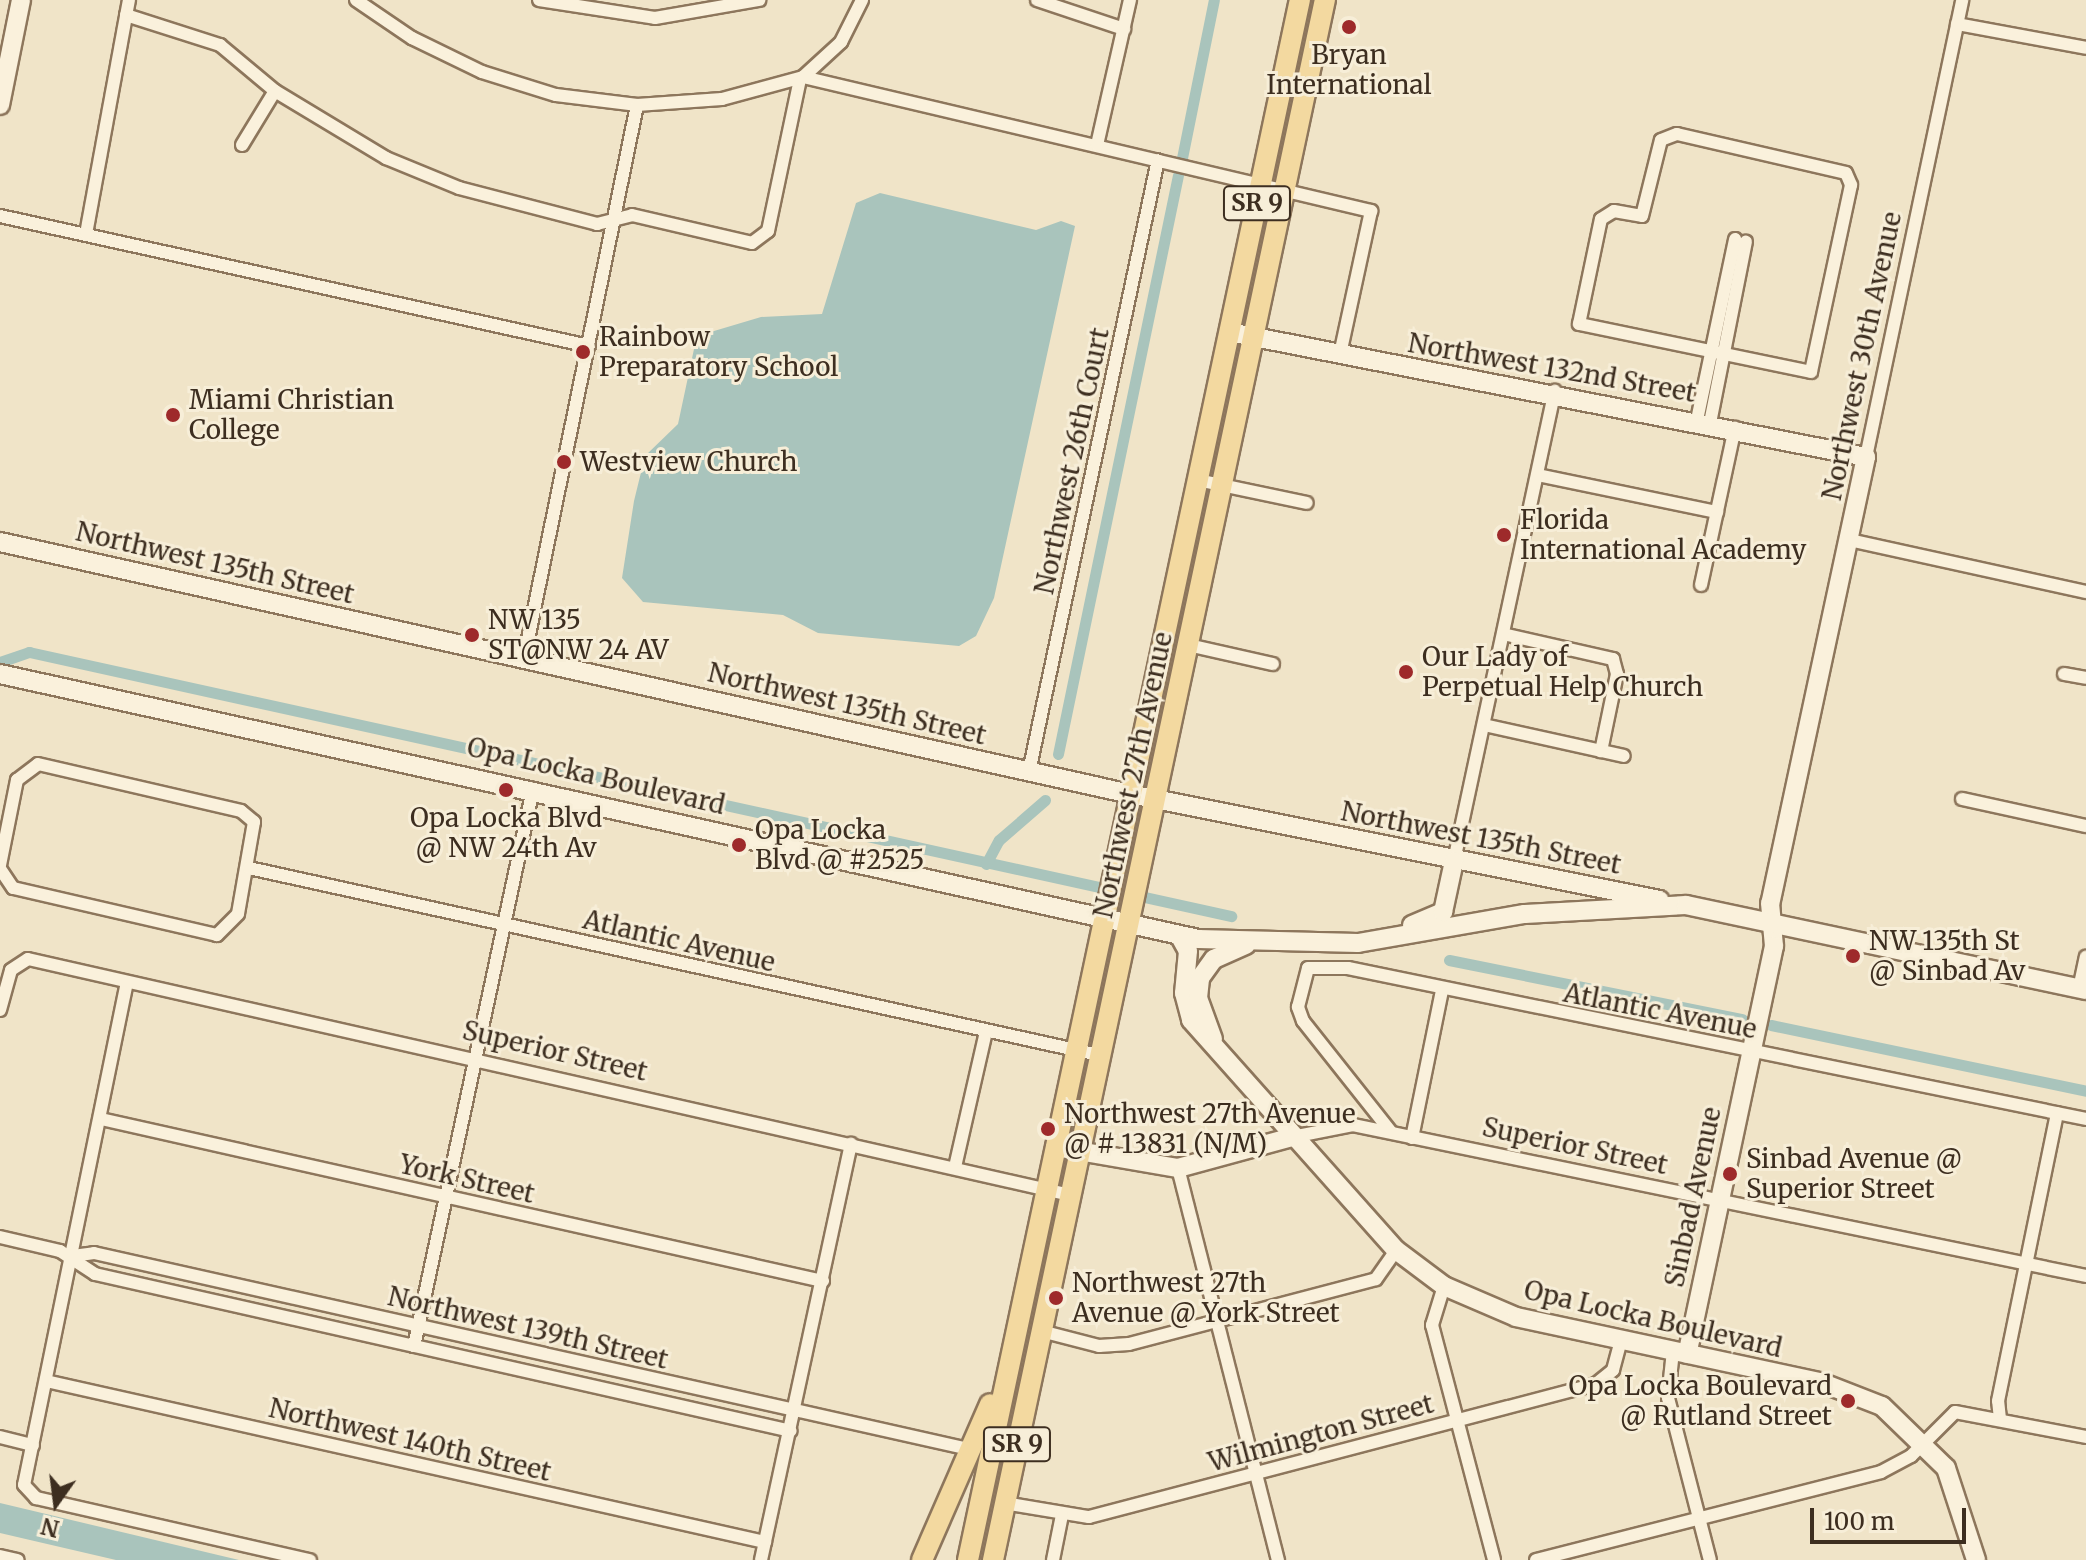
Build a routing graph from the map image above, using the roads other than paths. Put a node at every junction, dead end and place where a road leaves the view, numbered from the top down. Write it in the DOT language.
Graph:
graph roads {
  1 [pos="21,0"];
  2 [pos="129,0"];
  3 [pos="356,0"];
  4 [pos="539,0"];
  5 [pos="759,0"];
  6 [pos="862,0"];
  7 [pos="1037,0"];
  8 [pos="1130,0"];
  9 [pos="1300,0"];
  10 [pos="1325,0"];
  11 [pos="1962,0"];
  12 [pos="126,15"];
  13 [pos="1957,24"];
  14 [pos="1124,29"];
  15 [pos="2086,48"];
  16 [pos="802,78"];
  17 [pos="275,91"];
  18 [pos="0,105"];
  19 [pos="637,105"];
  20 [pos="242,145"];
  21 [pos="1097,145"];
  22 [pos="1158,160"];
  23 [pos="1261,185"];
  24 [pos="1285,190"];
  25 [pos="0,216"];
  26 [pos="614,220"];
  27 [pos="86,234"];
  28 [pos="1740,241"];
  29 [pos="1229,332"];
  30 [pos="1253,337"];
  31 [pos="589,346"];
  32 [pos="1716,352"];
  33 [pos="1340,354"];
  34 [pos="1555,391"];
  35 [pos="1704,421"];
  36 [pos="1735,428"];
  37 [pos="1866,457"];
  38 [pos="1538,475"];
  39 [pos="1198,480"];
  40 [pos="1222,485"];
  41 [pos="1307,503"];
  42 [pos="1717,512"];
  43 [pos="1849,540"];
  44 [pos="0,542"];
  45 [pos="1701,585"];
  46 [pos="2086,592"];
  47 [pos="1503,634"];
  48 [pos="1188,645"];
  49 [pos="524,659"];
  50 [pos="1273,664"];
  51 [pos="2064,674"];
  52 [pos="8,676"];
  53 [pos="2086,678"];
  54 [pos="1484,725"];
  55 [pos="1601,751"];
  56 [pos="1624,756"];
  57 [pos="1029,772"];
  58 [pos="533,789"];
  59 [pos="1130,794"];
  60 [pos="1154,799"];
  61 [pos="1962,799"];
  62 [pos="2086,826"];
  63 [pos="1454,861"];
  64 [pos="0,867"];
  65 [pos="249,868"];
  66 [pos="1686,905"];
  67 [pos="1105,911"];
  68 [pos="1129,918"];
  69 [pos="505,924"];
  70 [pos="1772,926"];
  71 [pos="1179,935"];
  72 [pos="1250,943"];
  73 [pos="1292,944"];
  74 [pos="2086,957"];
  75 [pos="127,982"];
  76 [pos="1442,990"];
  77 [pos="2083,990"];
  78 [pos="0,1010"];
  79 [pos="986,1032"];
  80 [pos="1217,1049"];
  81 [pos="1076,1051"];
  82 [pos="1751,1051"];
  83 [pos="1099,1055"];
  84 [pos="474,1059"];
  85 [pos="2057,1113"];
  86 [pos="101,1119"];
  87 [pos="2086,1119"];
  88 [pos="1391,1132"];
  89 [pos="1292,1137"];
  90 [pos="1412,1138"];
  91 [pos="851,1144"];
  92 [pos="1055,1147"];
  93 [pos="1079,1153"];
  94 [pos="955,1167"];
  95 [pos="1178,1168"];
  96 [pos="1046,1190"];
  97 [pos="1070,1195"];
  98 [pos="446,1197"];
  99 [pos="1717,1203"];
  100 [pos="0,1237"];
  101 [pos="1396,1250"];
  102 [pos="73,1256"];
  103 [pos="2026,1264"];
  104 [pos="2086,1276"];
  105 [pos="823,1281"];
  106 [pos="1444,1286"];
  107 [pos="1216,1322"];
  108 [pos="418,1326"];
  109 [pos="1041,1331"];
  110 [pos="1621,1340"];
  111 [pos="414,1346"];
  112 [pos="1680,1353"];
  113 [pos="1009,1364"];
  114 [pos="595,1366"];
  115 [pos="46,1381"];
  116 [pos="590,1385"];
  117 [pos="795,1411"];
  118 [pos="1460,1419"];
  119 [pos="2000,1419"];
  120 [pos="791,1431"];
  121 [pos="0,1437"];
  122 [pos="2086,1437"];
  123 [pos="1924,1441"];
  124 [pos="33,1445"];
  125 [pos="973,1450"];
  126 [pos="1257,1473"];
  127 [pos="1004,1503"];
  128 [pos="1062,1515"];
  129 [pos="1699,1519"];
  130 [pos="765,1542"];
  131 [pos="0,1556"];
  132 [pos="970,1556"];
  133 [pos="18,1560"];
  134 [pos="310,1560"];
  135 [pos="761,1560"];
  136 [pos="922,1560"];
  137 [pos="993,1560"];
  138 [pos="1053,1560"];
  139 [pos="1278,1560"];
  140 [pos="1494,1560"];
  141 [pos="1536,1560"];
  142 [pos="1710,1560"];
  143 [pos="1976,1560"];
  1 -- 18 [label="main road"];
  2 -- 12 [label="street"];
  3 -- 19 [label="street"];
  4 -- 5 [label="street"];
  6 -- 16 [label="street"];
  7 -- 14 [label="street"];
  8 -- 14 [label="street"];
  9 -- 23 [label="main road, Northwest 27th Avenue / SR 9"];
  10 -- 24 [label="main road, Northwest 27th Avenue / SR 9"];
  11 -- 13 [label="street, Northwest 30th Avenue"];
  12 -- 17 [label="street"];
  12 -- 27 [label="street"];
  13 -- 15 [label="street"];
  13 -- 37 [label="street, Northwest 30th Avenue"];
  14 -- 21 [label="street"];
  16 -- 19 [label="street"];
  16 -- 21 [label="street"];
  16 -- 26 [label="street"];
  17 -- 20 [label="street"];
  17 -- 26 [label="street"];
  19 -- 26 [label="street"];
  21 -- 22 [label="street"];
  22 -- 23 [label="street"];
  22 -- 57 [label="street, Northwest 26th Court"];
  23 -- 24 [label="street"];
  23 -- 29 [label="main road, Northwest 27th Avenue / SR 9"];
  24 -- 30 [label="main road, Northwest 27th Avenue / SR 9"];
  24 -- 33 [label="street"];
  25 -- 27 [label="street"];
  26 -- 31 [label="street"];
  27 -- 31 [label="street"];
  28 -- 32 [label="street"];
  29 -- 30 [label="main road, Northwest 132nd Street"];
  29 -- 39 [label="main road, Northwest 27th Avenue / SR 9"];
  30 -- 33 [label="main road, Northwest 132nd Street"];
  30 -- 40 [label="main road, Northwest 27th Avenue / SR 9"];
  31 -- 49 [label="street"];
  32 -- 32 [label="street"];
  32 -- 35 [label="street"];
  33 -- 34 [label="main road, Northwest 132nd Street"];
  34 -- 35 [label="main road, Northwest 132nd Street"];
  34 -- 38 [label="street"];
  35 -- 36 [label="main road, Northwest 132nd Street"];
  36 -- 37 [label="main road, Northwest 132nd Street"];
  36 -- 42 [label="street"];
  37 -- 43 [label="main road, Northwest 30th Avenue"];
  38 -- 42 [label="street"];
  38 -- 47 [label="street"];
  39 -- 40 [label="street"];
  39 -- 59 [label="main road, Northwest 27th Avenue / SR 9"];
  40 -- 41 [label="street"];
  40 -- 48 [label="main road, Northwest 27th Avenue / SR 9"];
  42 -- 45 [label="street"];
  43 -- 46 [label="street"];
  43 -- 70 [label="main road, Northwest 30th Avenue"];
  44 -- 49 [label="main road, Northwest 135th Street"];
  47 -- 54 [label="street"];
  47 -- 55 [label="street"];
  48 -- 50 [label="street"];
  48 -- 60 [label="main road, Northwest 27th Avenue / SR 9"];
  49 -- 57 [label="main road, Northwest 135th Street"];
  51 -- 53 [label="street"];
  52 -- 58 [label="main road, Opa Locka Boulevard"];
  54 -- 55 [label="street"];
  54 -- 63 [label="street"];
  55 -- 56 [label="street"];
  57 -- 59 [label="main road, Northwest 135th Street"];
  58 -- 67 [label="main road, Opa Locka Boulevard"];
  58 -- 69 [label="street"];
  59 -- 60 [label="main road, Northwest 135th Street"];
  59 -- 67 [label="main road, Northwest 27th Avenue / SR 9"];
  60 -- 63 [label="main road, Northwest 135th Street"];
  60 -- 68 [label="main road, Northwest 27th Avenue / SR 9"];
  61 -- 62 [label="street"];
  63 -- 66 [label="main road, Northwest 135th Street"];
  63 -- 73 [label="main road"];
  64 -- 65 [label="street"];
  64 -- 65 [label="street"];
  65 -- 69 [label="street, Atlantic Avenue"];
  66 -- 70 [label="main road, Opa Locka Boulevard"];
  66 -- 73 [label="main road, Opa Locka Boulevard"];
  67 -- 68 [label="main road, Opa Locka Boulevard"];
  67 -- 81 [label="main road, Northwest 27th Avenue / SR 9"];
  68 -- 71 [label="main road, Opa Locka Boulevard"];
  68 -- 83 [label="main road, Northwest 27th Avenue / SR 9"];
  69 -- 79 [label="street, Atlantic Avenue"];
  69 -- 84 [label="street"];
  70 -- 77 [label="main road"];
  70 -- 82 [label="main road, Northwest 30th Avenue"];
  71 -- 72 [label="main road, Opa Locka Boulevard"];
  71 -- 80 [label="main road, Opa Locka Boulevard"];
  72 -- 73 [label="main road, Opa Locka Boulevard"];
  72 -- 80 [label="main road"];
  74 -- 77 [label="street"];
  75 -- 78 [label="street, Superior Street"];
  75 -- 84 [label="street, Superior Street"];
  75 -- 86 [label="street"];
  76 -- 82 [label="street, Atlantic Avenue"];
  76 -- 88 [label="street, Atlantic Avenue"];
  76 -- 90 [label="street"];
  79 -- 81 [label="street, Atlantic Avenue"];
  79 -- 94 [label="street"];
  80 -- 89 [label="main road, Opa Locka Boulevard"];
  81 -- 83 [label="street, Atlantic Avenue"];
  81 -- 92 [label="main road, Northwest 27th Avenue / SR 9"];
  82 -- 85 [label="street, Atlantic Avenue"];
  82 -- 99 [label="main road, Sinbad Avenue"];
  83 -- 93 [label="main road, Northwest 27th Avenue / SR 9"];
  84 -- 91 [label="street, Superior Street"];
  84 -- 98 [label="street"];
  85 -- 87 [label="street, Atlantic Avenue"];
  85 -- 103 [label="street"];
  86 -- 98 [label="street, York Street"];
  86 -- 102 [label="street"];
  88 -- 89 [label="street, Superior Street"];
  88 -- 90 [label="street, Superior Street"];
  89 -- 95 [label="main road, Superior Street"];
  89 -- 101 [label="main road, Opa Locka Boulevard"];
  90 -- 99 [label="street, Superior Street"];
  91 -- 94 [label="street, Superior Street"];
  91 -- 105 [label="street"];
  92 -- 93 [label="main road, Superior Street"];
  92 -- 96 [label="main road, Northwest 27th Avenue / SR 9"];
  93 -- 95 [label="main road, Superior Street"];
  93 -- 97 [label="main road, Northwest 27th Avenue / SR 9"];
  94 -- 96 [label="street, Superior Street"];
  95 -- 107 [label="street"];
  96 -- 97 [label="street, Superior Street"];
  96 -- 113 [label="main road, Northwest 27th Avenue / SR 9"];
  97 -- 109 [label="main road, Northwest 27th Avenue / SR 9"];
  98 -- 105 [label="street, York Street"];
  98 -- 108 [label="street"];
  99 -- 103 [label="street, Superior Street"];
  99 -- 112 [label="main road, Sinbad Avenue"];
  100 -- 102 [label="street, Northwest 139th Street"];
  101 -- 106 [label="main road, Opa Locka Boulevard"];
  101 -- 107 [label="street"];
  102 -- 108 [label="street, Northwest 139th Street"];
  102 -- 111 [label="street, Northwest 139th Street"];
  102 -- 115 [label="street"];
  103 -- 104 [label="street, Superior Street"];
  103 -- 119 [label="street"];
  105 -- 117 [label="street"];
  106 -- 110 [label="main road, Opa Locka Boulevard"];
  106 -- 118 [label="street"];
  107 -- 109 [label="street"];
  107 -- 126 [label="street"];
  108 -- 111 [label="street"];
  108 -- 114 [label="street, Northwest 139th Street"];
  109 -- 127 [label="main road, Northwest 27th Avenue / SR 9"];
  110 -- 112 [label="main road, Opa Locka Boulevard"];
  110 -- 118 [label="street, Wilmington Street"];
  111 -- 116 [label="street, Northwest 139th Street"];
  112 -- 123 [label="main road, Opa Locka Boulevard"];
  112 -- 129 [label="street, Sinbad Avenue"];
  113 -- 125 [label="main road, SR 9"];
  113 -- 132 [label="main road, Northwest 27th Avenue"];
  114 -- 116 [label="street"];
  114 -- 117 [label="street, Northwest 139th Street"];
  115 -- 124 [label="street"];
  115 -- 130 [label="street, Northwest 140th Street"];
  116 -- 120 [label="street, Northwest 139th Street"];
  117 -- 120 [label="street"];
  117 -- 125 [label="street, Northwest 139th Street"];
  118 -- 126 [label="street, Wilmington Street"];
  118 -- 140 [label="street"];
  119 -- 122 [label="street"];
  119 -- 123 [label="street"];
  120 -- 130 [label="street"];
  121 -- 124 [label="street"];
  123 -- 129 [label="street"];
  123 -- 143 [label="main road, Opa Locka Boulevard"];
  124 -- 134 [label="street"];
  125 -- 136 [label="main road, SR 9"];
  126 -- 128 [label="street, Wilmington Street"];
  126 -- 139 [label="street"];
  127 -- 128 [label="street, Wilmington Street"];
  127 -- 137 [label="main road, Northwest 27th Avenue / SR 9"];
  128 -- 138 [label="street"];
  129 -- 141 [label="street"];
  129 -- 142 [label="street, Sinbad Avenue"];
  130 -- 135 [label="street"];
  131 -- 133 [label="street"];
}
